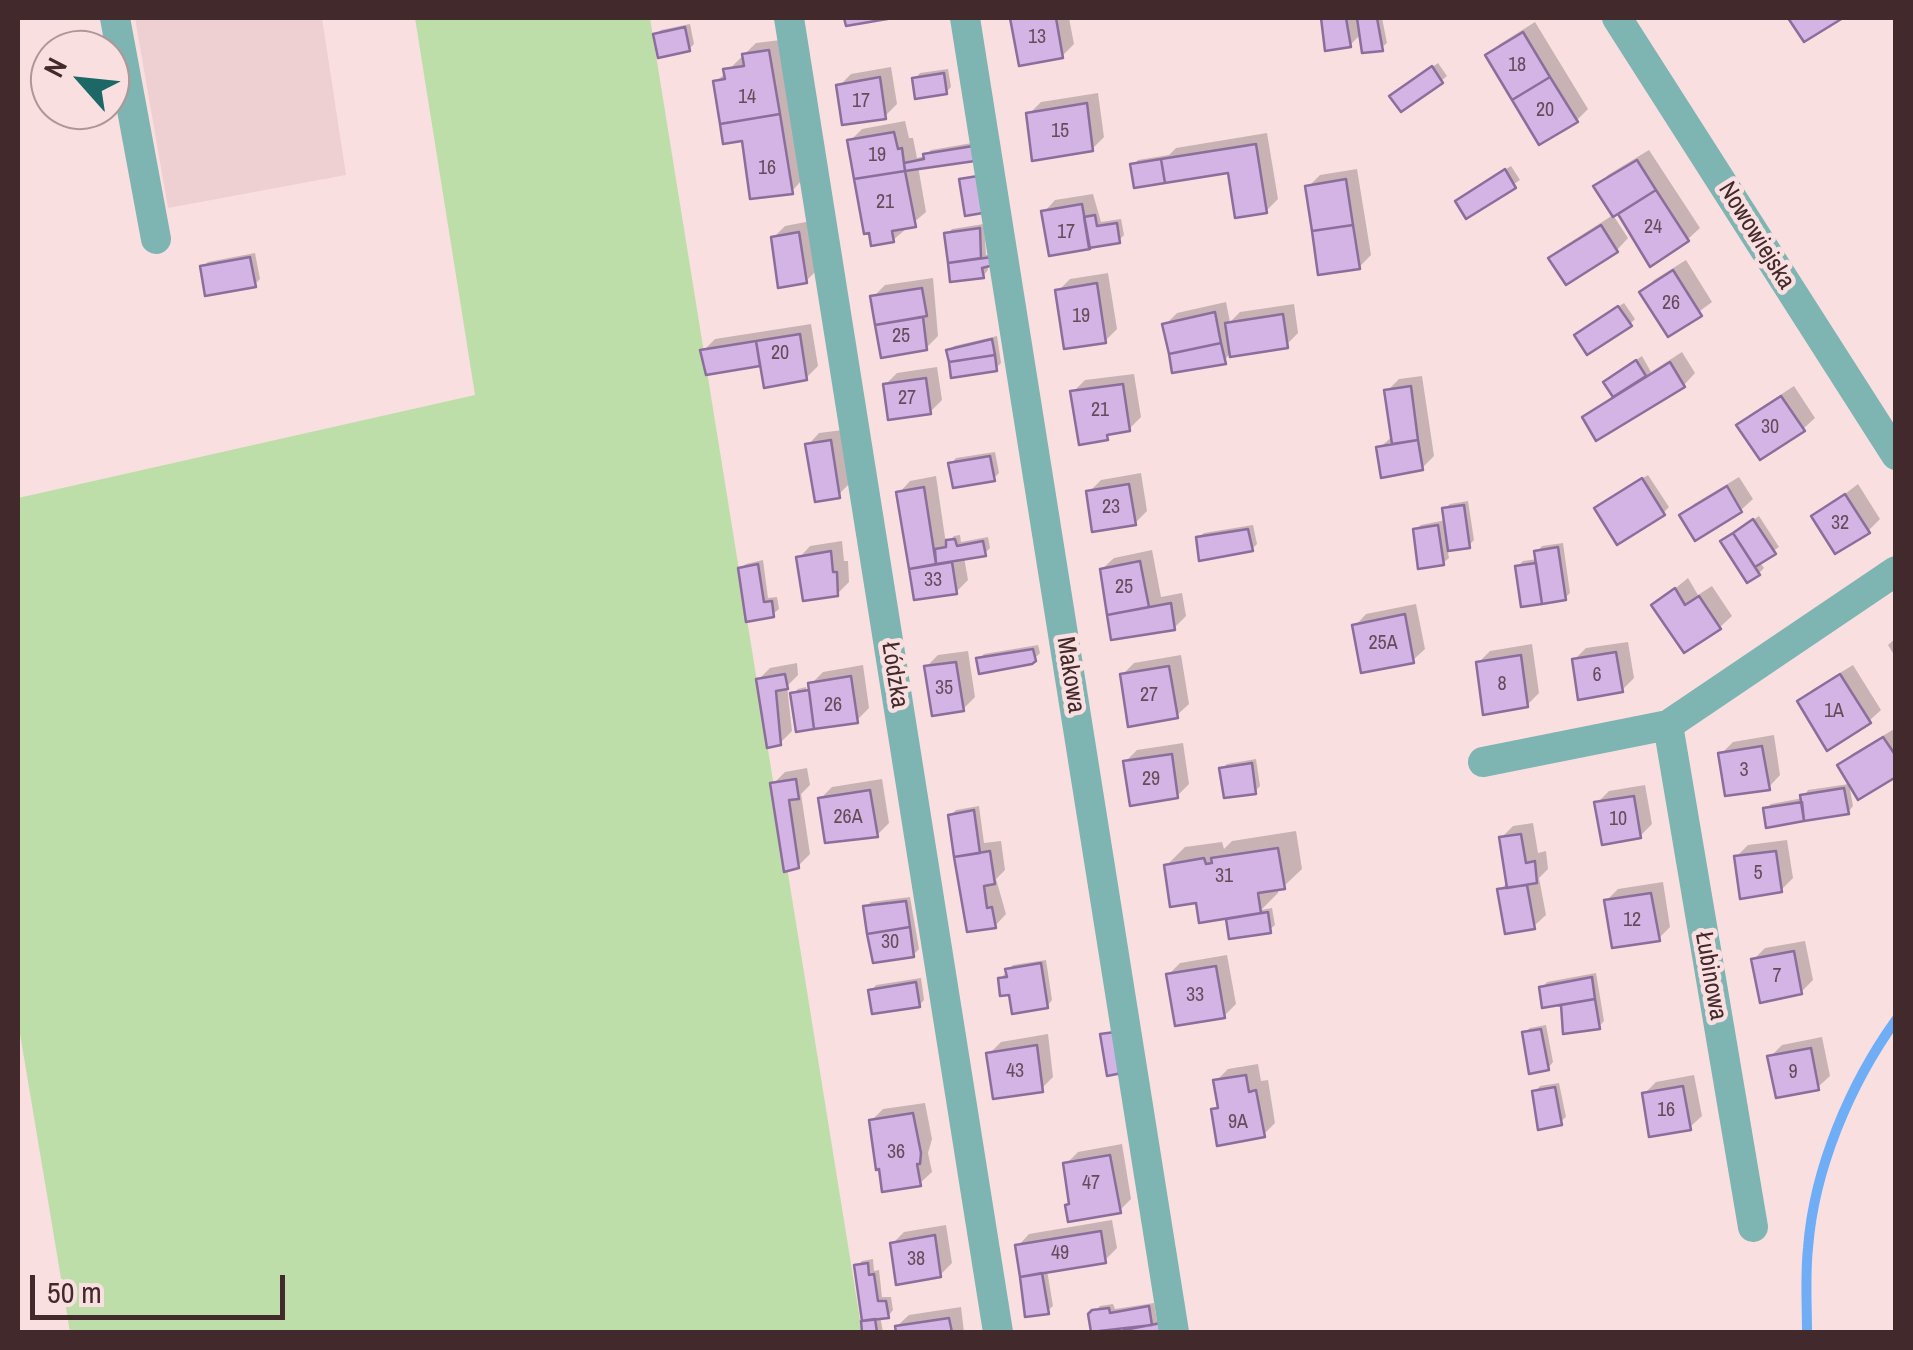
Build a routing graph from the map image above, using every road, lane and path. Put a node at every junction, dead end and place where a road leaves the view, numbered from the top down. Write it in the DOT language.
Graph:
graph roads {
  1 [pos="115,18"];
  2 [pos="789,18"];
  3 [pos="965,18"];
  4 [pos="1617,18"];
  5 [pos="156,239"];
  6 [pos="1896,455"];
  7 [pos="1896,571"];
  8 [pos="1668,725"];
  9 [pos="1483,762"];
  10 [pos="1752,1226"];
  11 [pos="998,1332"];
  12 [pos="1174,1332"];
  1 -- 5 [label="street"];
  2 -- 11 [label="street, Łódzka"];
  3 -- 12 [label="street, Makowa"];
  4 -- 6 [label="street, Nowowiejska"];
  7 -- 8 [label="street"];
  8 -- 9 [label="street"];
  8 -- 10 [label="street, Łubinowa"];
}
